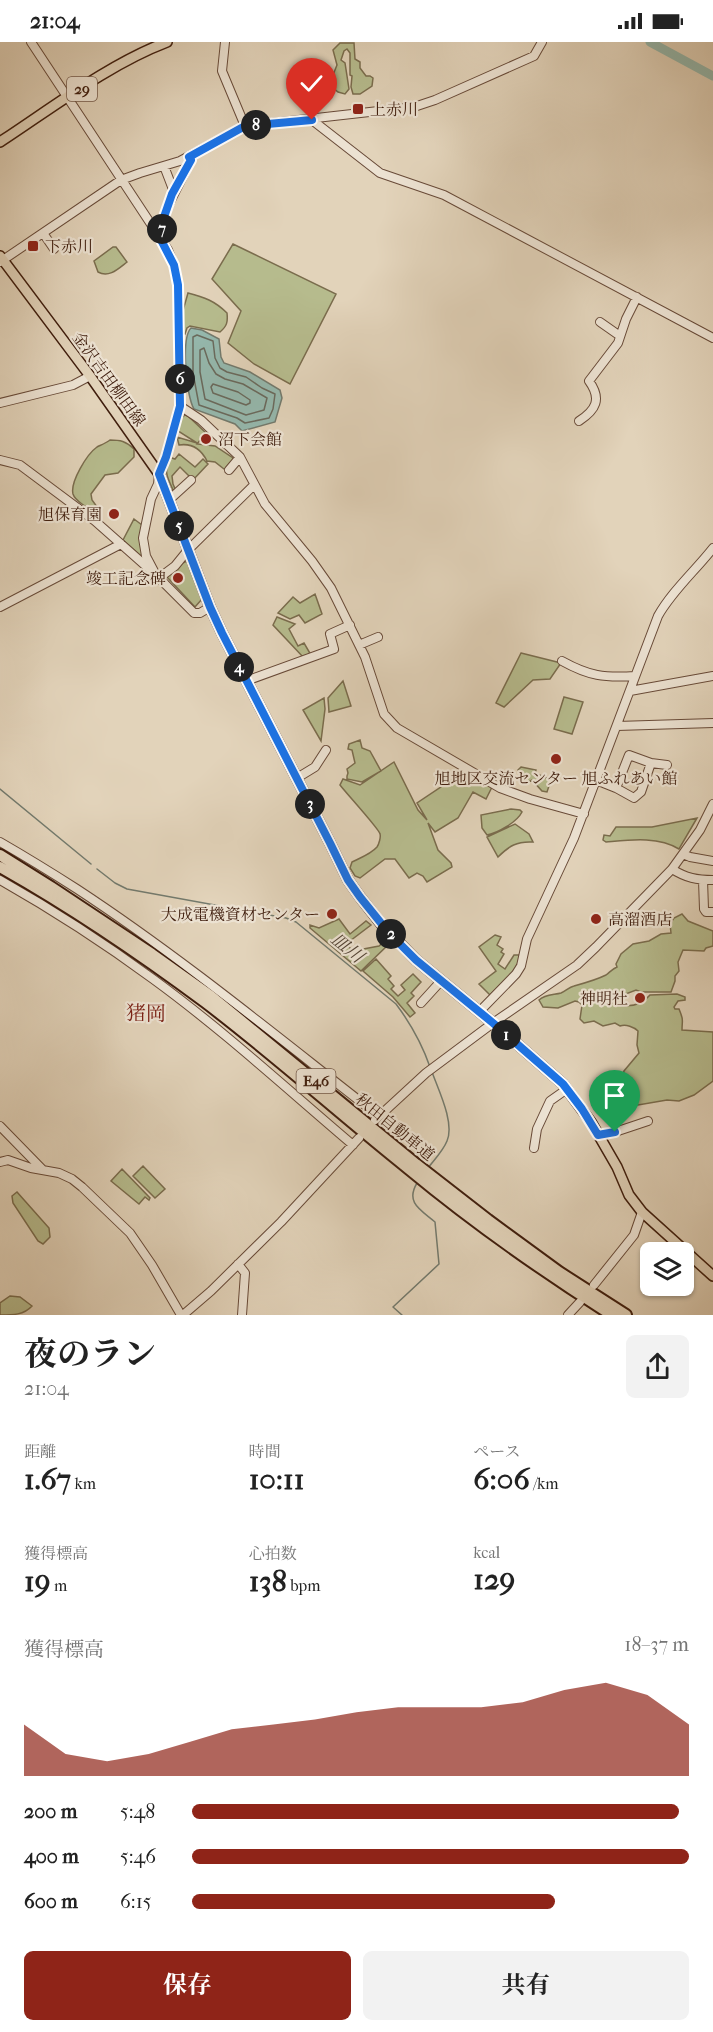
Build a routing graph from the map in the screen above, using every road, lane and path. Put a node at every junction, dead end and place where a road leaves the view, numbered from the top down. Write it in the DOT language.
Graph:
graph roads {
  1 [pos="31,42"];
  2 [pos="167,42"];
  3 [pos="225,42"];
  4 [pos="542,42"];
  5 [pos="67,98"];
  6 [pos="312,120"];
  7 [pos="245,126"];
  8 [pos="0,142"];
  9 [pos="189,157"];
  10 [pos="164,166"];
  11 [pos="121,180"];
  12 [pos="174,192"];
  13 [pos="43,233"];
  14 [pos="161,240"];
  15 [pos="54,249"];
  16 [pos="1,259"];
  17 [pos="637,297"];
  18 [pos="600,322"];
  19 [pos="620,336"];
  20 [pos="713,338"];
  21 [pos="90,376"];
  22 [pos="0,403"];
  23 [pos="180,406"];
  24 [pos="579,421"];
  25 [pos="240,457"];
  26 [pos="0,460"];
  27 [pos="229,470"];
  28 [pos="159,474"];
  29 [pos="191,480"];
  30 [pos="254,485"];
  31 [pos="169,500"];
  32 [pos="121,544"];
  33 [pos="713,548"];
  34 [pos="188,549"];
  35 [pos="157,576"];
  36 [pos="0,607"];
  37 [pos="210,607"];
  38 [pos="350,625"];
  39 [pos="378,637"];
  40 [pos="359,645"];
  41 [pos="562,661"];
  42 [pos="635,676"];
  43 [pos="713,676"];
  44 [pos="246,681"];
  45 [pos="630,691"];
  46 [pos="713,723"];
  47 [pos="617,726"];
  48 [pos="326,750"];
  49 [pos="651,763"];
  50 [pos="667,765"];
  51 [pos="297,778"];
  52 [pos="596,780"];
  53 [pos="616,788"];
  54 [pos="713,804"];
  55 [pos="584,814"];
  56 [pos="0,842"];
  57 [pos="683,854"];
  58 [pos="0,855"];
  59 [pos="713,861"];
  60 [pos="0,867"];
  61 [pos="672,869"];
  62 [pos="0,880"];
  63 [pos="703,880"];
  64 [pos="713,880"];
  65 [pos="713,912"];
  66 [pos="441,981"];
  67 [pos="421,1003"];
  68 [pos="479,1012"];
  69 [pos="493,1023"];
  70 [pos="567,1089"];
  71 [pos="648,1121"];
  72 [pos="0,1126"];
  73 [pos="598,1135"];
  74 [pos="359,1138"];
  75 [pos="353,1145"];
  76 [pos="534,1148"];
  77 [pos="0,1162"];
  78 [pos="42,1169"];
  79 [pos="642,1212"];
  80 [pos="238,1264"];
  81 [pos="713,1276"];
  82 [pos="594,1285"];
  83 [pos="580,1302"];
  84 [pos="182,1315"];
  85 [pos="242,1315"];
  86 [pos="568,1315"];
  87 [pos="612,1315"];
  88 [pos="626,1315"];
  1 -- 5 [label="street"];
  2 -- 5 [label="main road, 29"];
  3 -- 7 [label="street"];
  4 -- 6 [label="street"];
  5 -- 8 [label="main road, 29"];
  5 -- 11 [label="street"];
  6 -- 7 [label="street"];
  6 -- 17 [label="street"];
  7 -- 9 [label="street"];
  9 -- 10 [label="street"];
  9 -- 12 [label="street"];
  10 -- 11 [label="street"];
  10 -- 12 [label="street"];
  11 -- 13 [label="street"];
  11 -- 14 [label="street"];
  12 -- 14 [label="street"];
  13 -- 15 [label="street"];
  13 -- 16 [label="street"];
  14 -- 23 [label="street"];
  16 -- 21 [label="main road, 金沢吉田柳田線"];
  17 -- 19 [label="street"];
  17 -- 20 [label="street"];
  18 -- 19 [label="street"];
  19 -- 24 [label="street"];
  21 -- 22 [label="street"];
  21 -- 28 [label="main road, 金沢吉田柳田線"];
  23 -- 25 [label="street"];
  23 -- 28 [label="street"];
  25 -- 27 [label="street"];
  25 -- 30 [label="street"];
  26 -- 32 [label="street"];
  28 -- 31 [label="main road, 金沢吉田柳田線"];
  28 -- 35 [label="street"];
  29 -- 31 [label="street"];
  30 -- 34 [label="street"];
  30 -- 38 [label="street"];
  31 -- 34 [label="main road, 金沢吉田柳田線"];
  32 -- 35 [label="street"];
  32 -- 36 [label="street"];
  33 -- 42 [label="street"];
  34 -- 35 [label="street"];
  34 -- 37 [label="main road, 金沢吉田柳田線"];
  35 -- 37 [label="street"];
  37 -- 44 [label="main road, 金沢吉田柳田線"];
  38 -- 40 [label="street"];
  38 -- 44 [label="street"];
  39 -- 40 [label="street"];
  40 -- 55 [label="street"];
  41 -- 42 [label="street"];
  42 -- 45 [label="street"];
  43 -- 45 [label="street"];
  44 -- 51 [label="main road, 金沢吉田柳田線"];
  45 -- 47 [label="street"];
  46 -- 47 [label="street"];
  47 -- 52 [label="street"];
  48 -- 51 [label="street"];
  49 -- 50 [label="street"];
  49 -- 53 [label="street"];
  49 -- 53 [label="street"];
  51 -- 66 [label="main road, 金沢吉田柳田線"];
  52 -- 53 [label="street"];
  52 -- 55 [label="street"];
  54 -- 57 [label="street"];
  55 -- 68 [label="street"];
  56 -- 69 [label="street"];
  57 -- 59 [label="street"];
  57 -- 61 [label="street"];
  58 -- 88 [label="highway, 秋田自動車道 / E46"];
  60 -- 87 [label="highway, 秋田自動車道 / E46"];
  61 -- 63 [label="street"];
  61 -- 69 [label="street"];
  62 -- 75 [label="street"];
  63 -- 64 [label="street"];
  63 -- 65 [label="street"];
  66 -- 67 [label="street"];
  66 -- 68 [label="main road, 金沢吉田柳田線"];
  68 -- 69 [label="main road, 金沢吉田柳田線"];
  69 -- 70 [label="main road, 金沢吉田柳田線"];
  70 -- 73 [label="main road, 金沢吉田柳田線"];
  70 -- 76 [label="street"];
  71 -- 73 [label="street"];
  72 -- 78 [label="street"];
  73 -- 79 [label="main road, 金沢吉田柳田線"];
  74 -- 75 [label="street"];
  75 -- 80 [label="street"];
  77 -- 78 [label="street"];
  78 -- 84 [label="street"];
  79 -- 81 [label="main road, 金沢吉田柳田線"];
  79 -- 82 [label="street"];
  80 -- 84 [label="street"];
  80 -- 85 [label="street"];
  83 -- 86 [label="street"];
}
